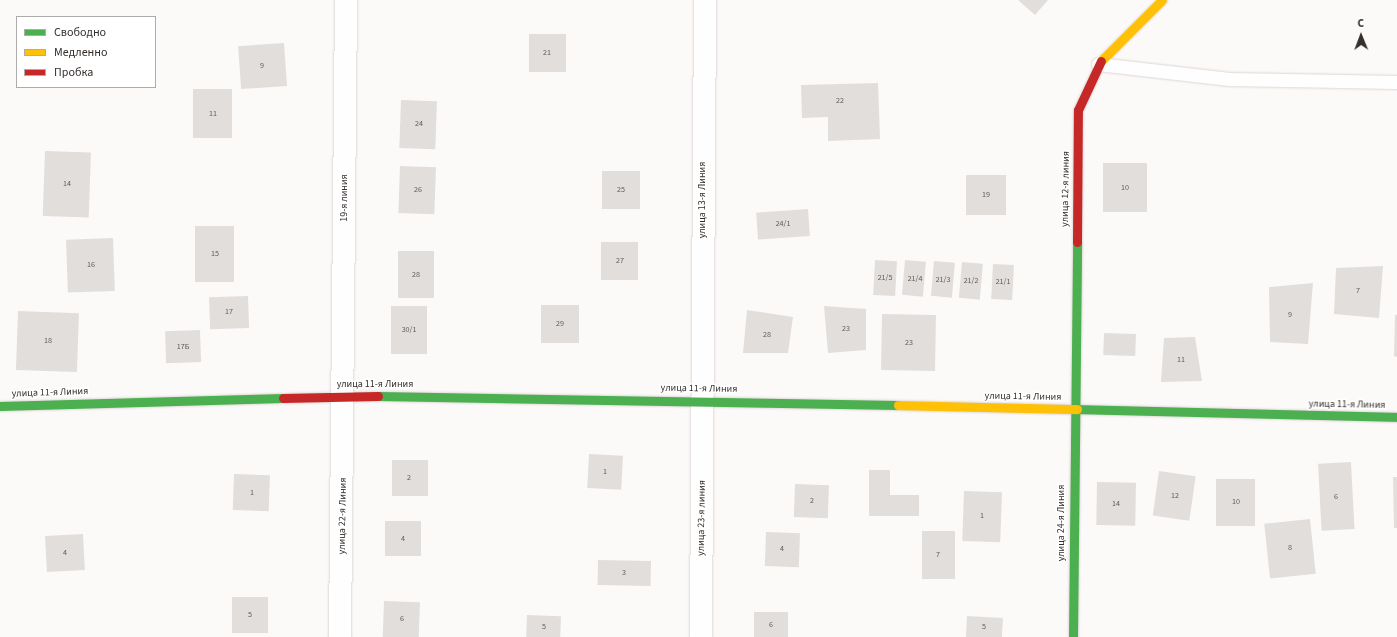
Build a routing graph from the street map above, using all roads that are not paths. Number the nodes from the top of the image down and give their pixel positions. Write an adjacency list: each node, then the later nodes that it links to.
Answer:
1 (346, 0): 6 (street, 19-я линия)
2 (705, 0): 7 (street, улица 13-я Линия)
3 (1162, 0): 4 (street, улица 12-я линия)
4 (1098, 64): 5 (lane); 9 (street, улица 12-я линия)
5 (1397, 82)
6 (345, 396): 7 (street, улица 11-я Линия); 8 (street, улица 11-я Линия); 11 (street, улица 22-я Линия)
7 (704, 400): 9 (street, улица 11-я Линия); 12 (street, улица 23-я линия)
8 (0, 406)
9 (1074, 409): 10 (street, улица 11-я Линия); 13 (street, улица 24-я Линия)
10 (1397, 417)
11 (340, 637)
12 (701, 637)
13 (1073, 637)

